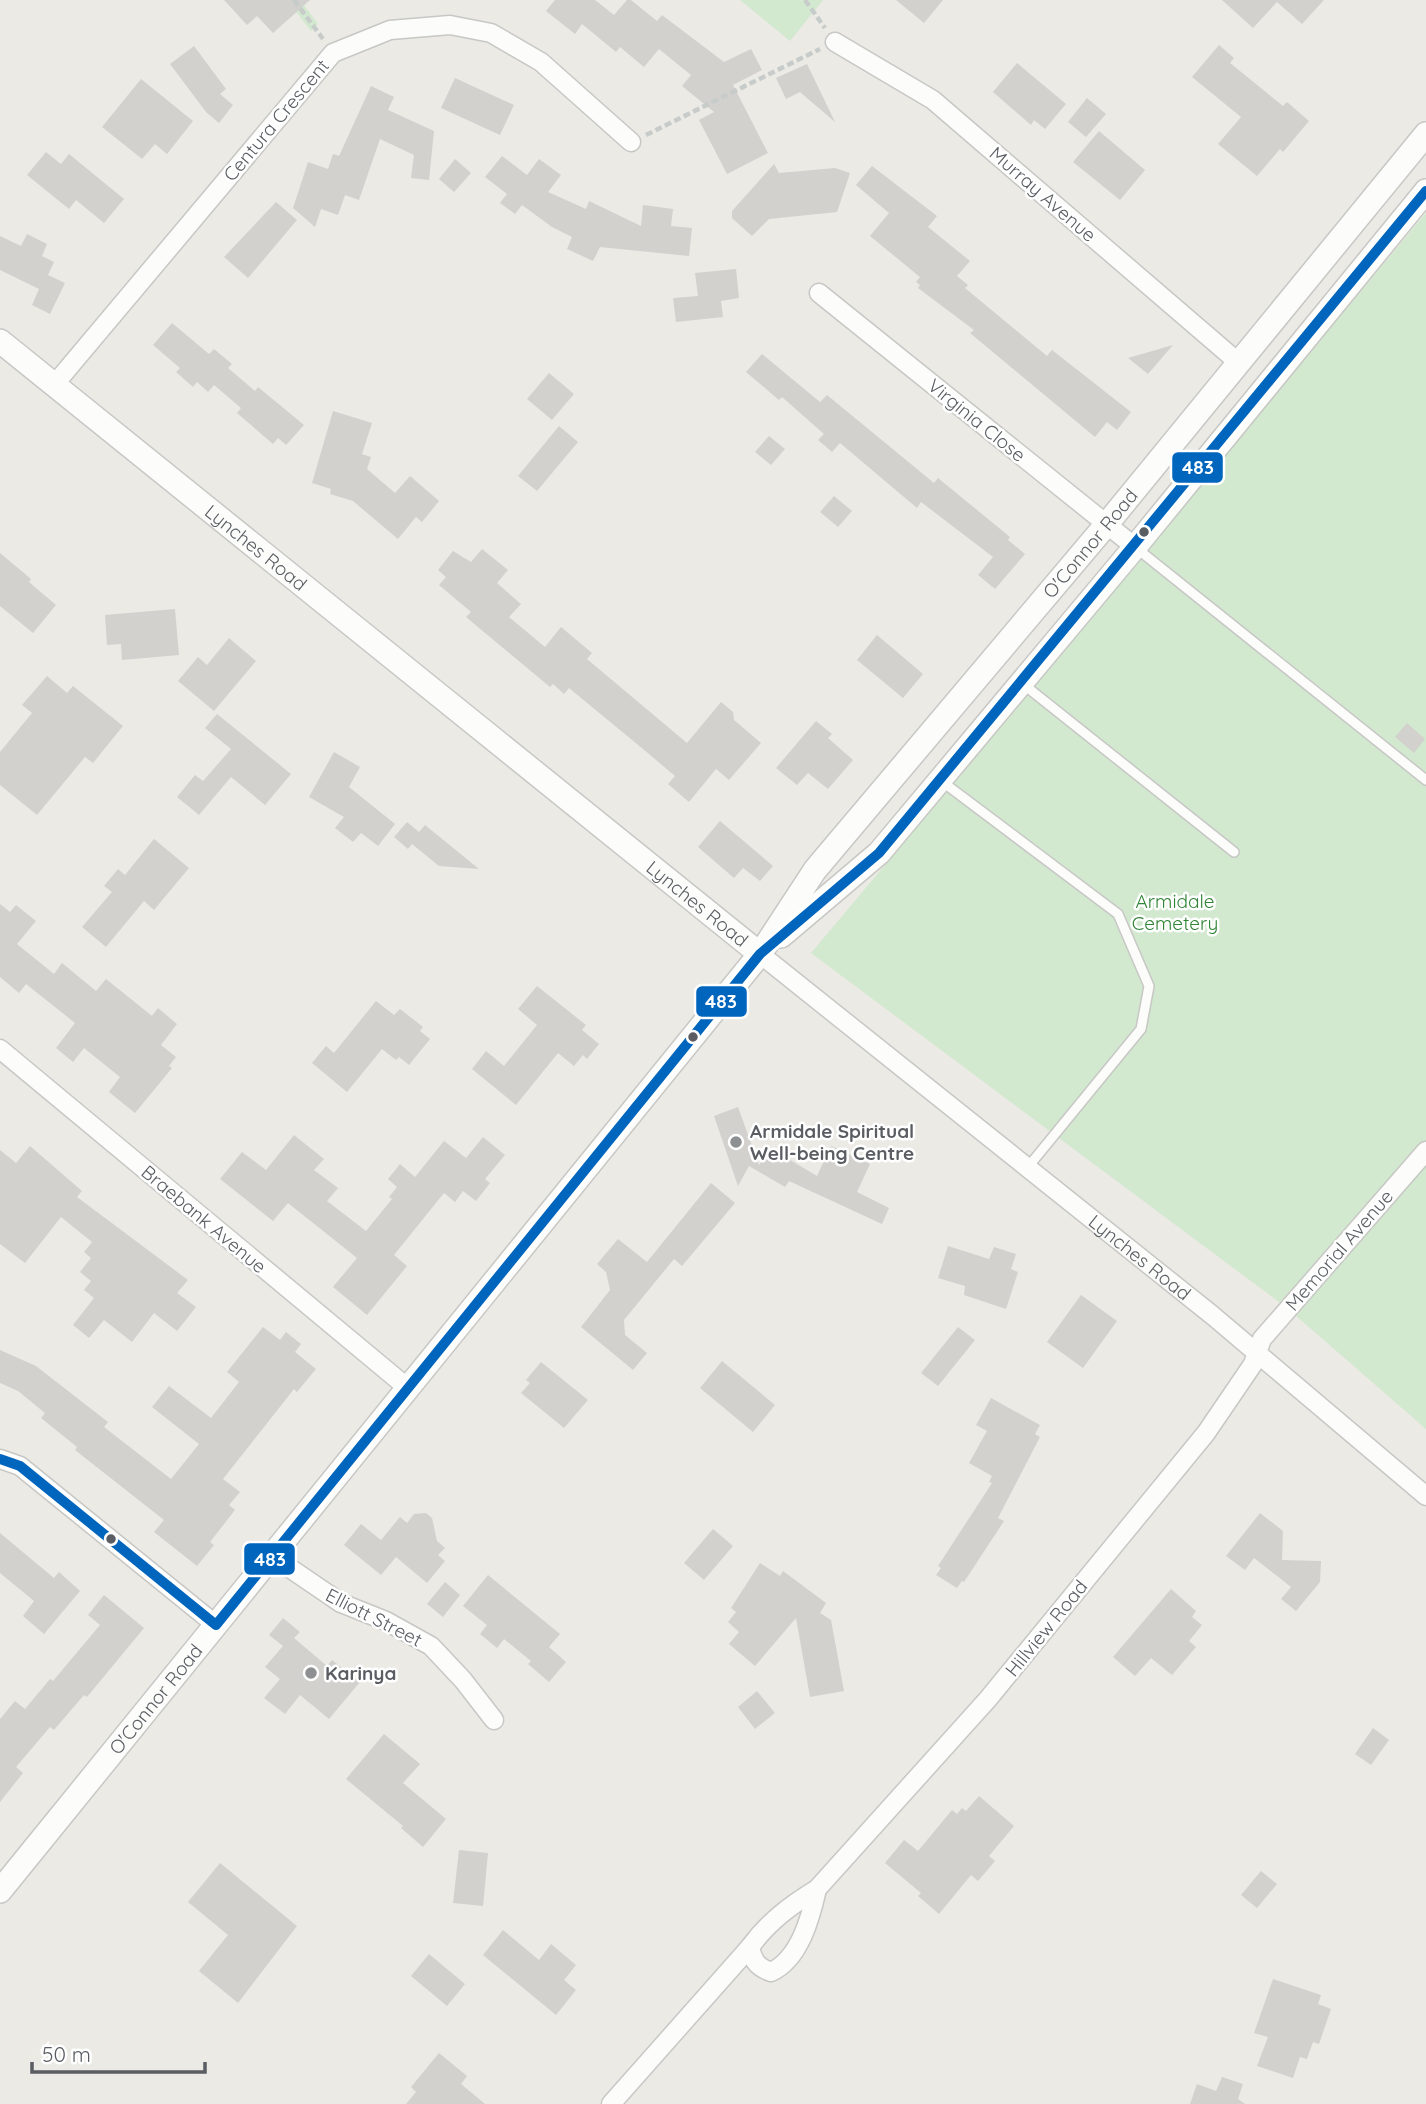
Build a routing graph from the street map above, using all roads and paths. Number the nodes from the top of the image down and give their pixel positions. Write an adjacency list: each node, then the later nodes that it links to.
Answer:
1 (294, 0): 4 (path)
2 (805, 0): 3 (path)
3 (821, 23)
4 (324, 40)
5 (826, 46): 6 (path); 12 (street, Murray Avenue)
6 (662, 127)
7 (1426, 134): 12 (street, O'Connor Road)
8 (631, 142): 13 (street, Centura Crescent)
9 (1426, 191): 15 (street, O'Connor Road)
10 (819, 293): 14 (street, Virginia Close)
11 (0, 341): 13 (street, Lynches Road)
12 (1240, 363): 14 (street, O'Connor Road)
13 (54, 385): 20 (street, Lynches Road)
14 (1106, 525): 15 (street, Virginia Close); 20 (street, O'Connor Road)
15 (1135, 548): 16 (street, O'Connor Road); 18 (lane)
16 (1022, 682): 17 (street, O'Connor Road); 19 (lane)
17 (940, 780): 20 (street, O'Connor Road); 23 (lane)
18 (1426, 780)
19 (1234, 852)
20 (760, 954): 23 (street, Lynches Road); 25 (street, O'Connor Road)
21 (0, 1049): 25 (street, Braebank Avenue)
22 (1426, 1151): 24 (street, Memorial Avenue)
23 (1028, 1167): 24 (street, Lynches Road)
24 (1257, 1352): 27 (street, Lynches Road); 31 (street, Hillview Road)
25 (409, 1389): 28 (street, O'Connor Road)
26 (0, 1459): 29 (street)
27 (1426, 1496)
28 (272, 1556): 29 (street, O'Connor Road); 30 (street, Elliott Street)
29 (216, 1625): 32 (street, O'Connor Road)
30 (494, 1720)
31 (817, 1889): 33 (street, Hillview Road); 33 (street, Hillview Road)
32 (0, 1891)
33 (750, 1947): 34 (street, Hillview Road)
34 (611, 2104)

